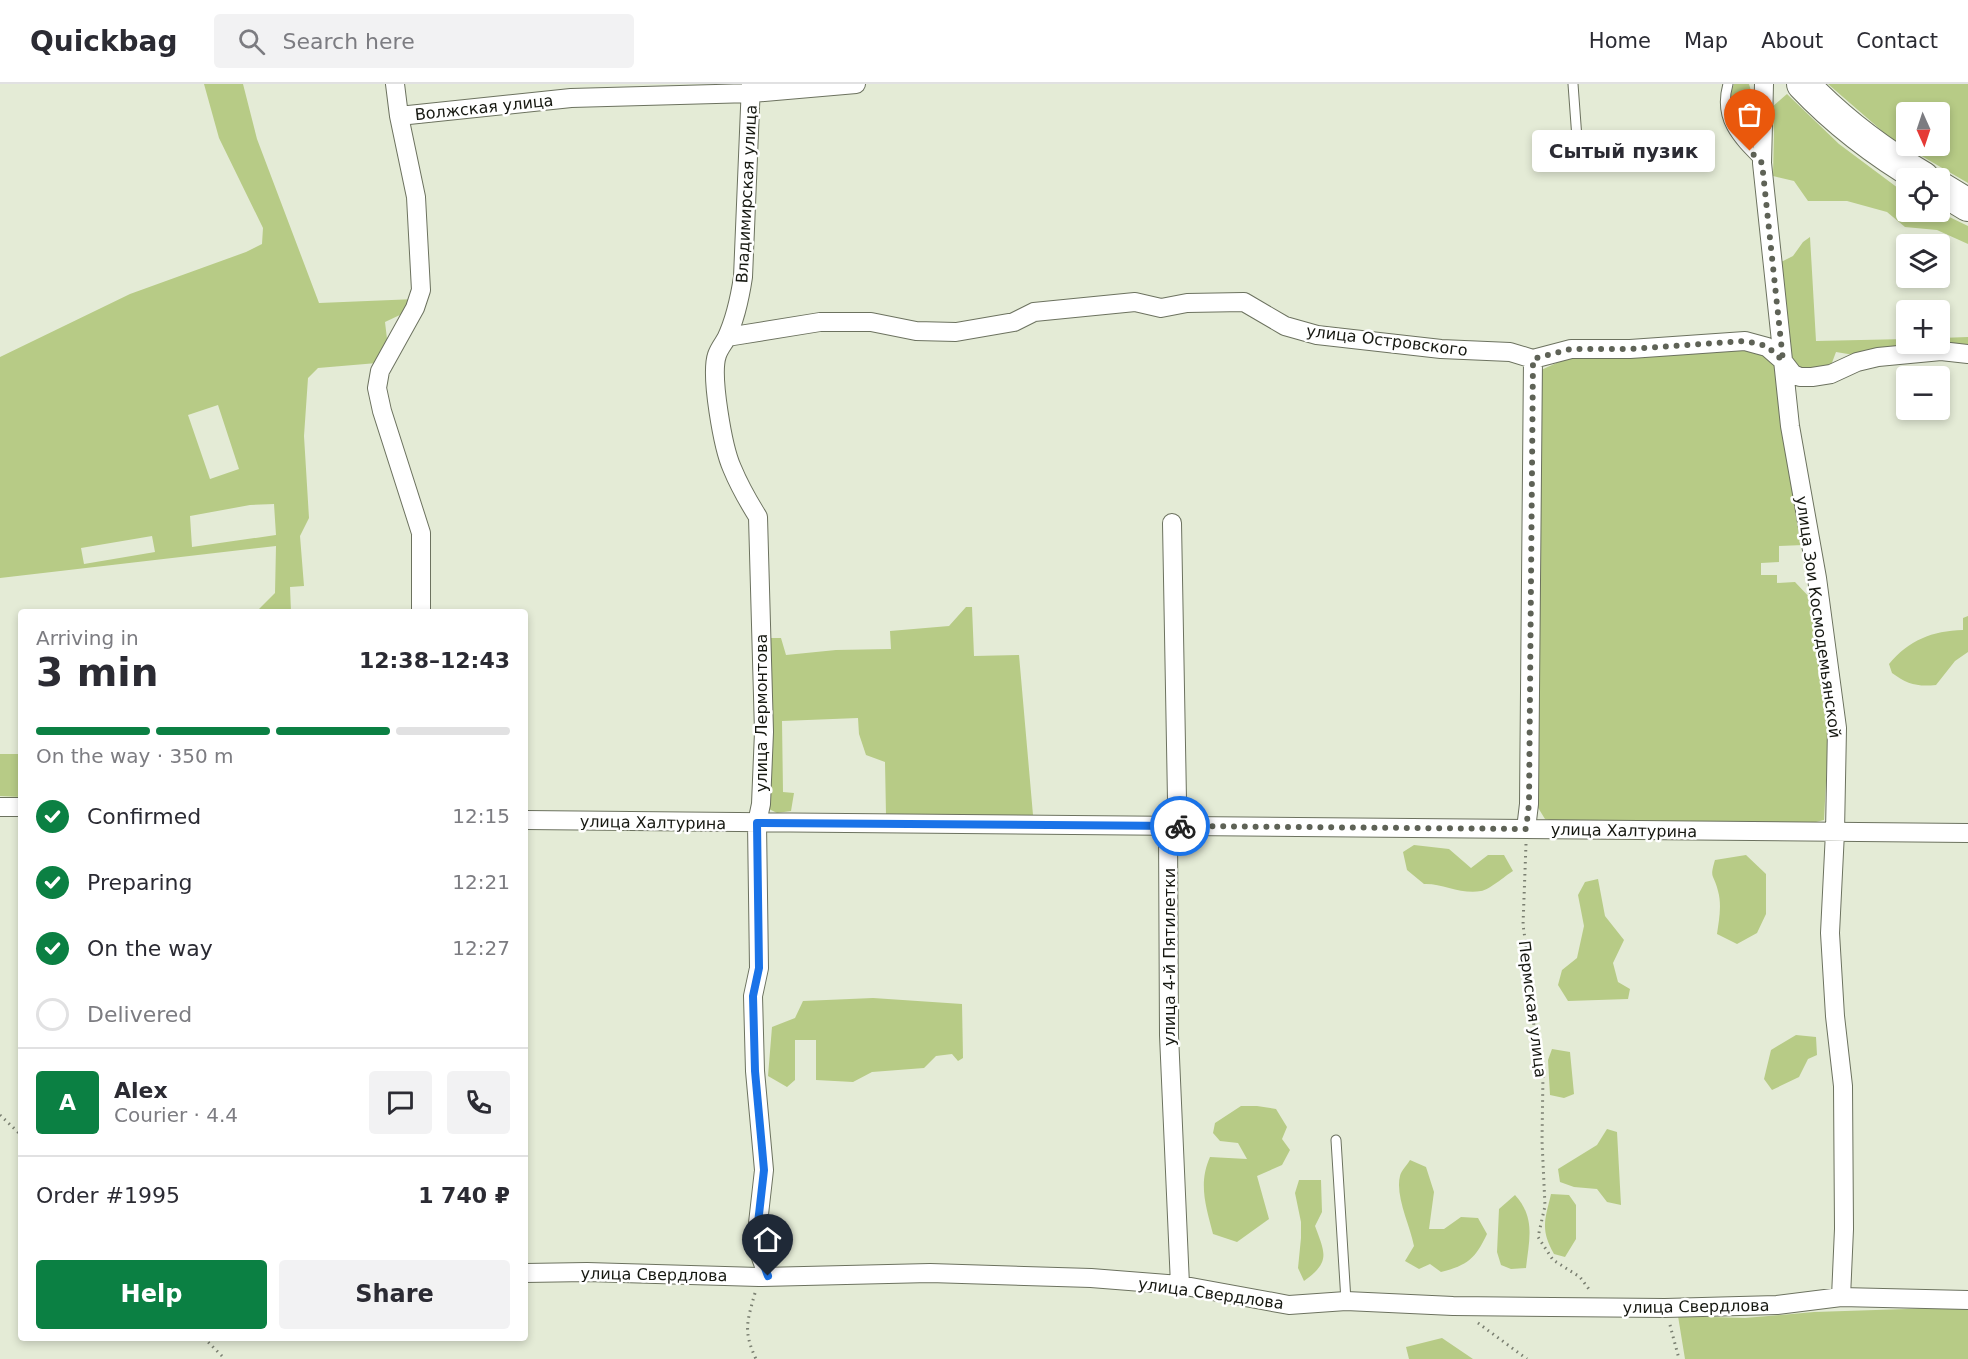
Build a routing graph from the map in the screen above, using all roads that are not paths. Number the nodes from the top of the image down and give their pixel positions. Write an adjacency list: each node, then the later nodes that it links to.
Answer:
1 (395, 84): 9 (street)
2 (856, 84): 7 (street, Волжская улица)
3 (1573, 84): 10 (lane)
4 (1728, 84): 11 (lane)
5 (1764, 84): 11 (street, улица Зои Космодемьянской)
6 (1803, 84): 12 (highway)
7 (751, 88): 8 (street, Волжская улица); 15 (street, Владимирская улица)
8 (571, 91): 9 (street, Волжская улица)
9 (399, 116): 20 (street)
10 (1670, 150)
11 (1762, 163): 18 (street, улица Зои Космодемьянской)
12 (1906, 168)
13 (1950, 194): 14 (highway)
14 (1968, 205)
15 (727, 337): 17 (street, улица Островского); 24 (street, улица Лермонтова)
16 (1968, 354): 18 (street, улица Островского)
17 (1533, 359): 18 (street, улица Островского); 26 (street)
18 (1783, 361): 27 (street, улица Зои Космодемьянской)
19 (1172, 523): 25 (street, улица 4-й Пятилетки)
20 (421, 609)
21 (0, 807): 22 (street)
22 (18, 807)
23 (528, 820): 24 (street, улица Халтурина)
24 (757, 823): 25 (street, улица Халтурина); 31 (street, улица Лермонтова)
25 (1168, 826): 26 (street, улица Халтурина); 32 (street, улица 4-й Пятилетки)
26 (1526, 829): 27 (street, улица Халтурина)
27 (1835, 832): 28 (street, улица Халтурина); 33 (street, улица Зои Космодемьянской)
28 (1968, 833)
29 (1336, 1140): 35 (lane)
30 (528, 1273): 31 (street, улица Свердлова)
31 (763, 1277): 32 (street, улица Свердлова)
32 (1180, 1285): 35 (street, улица Свердлова)
33 (1841, 1297): 34 (street, улица Свердлова); 35 (street, улица Свердлова)
34 (1968, 1300)
35 (1346, 1302)

